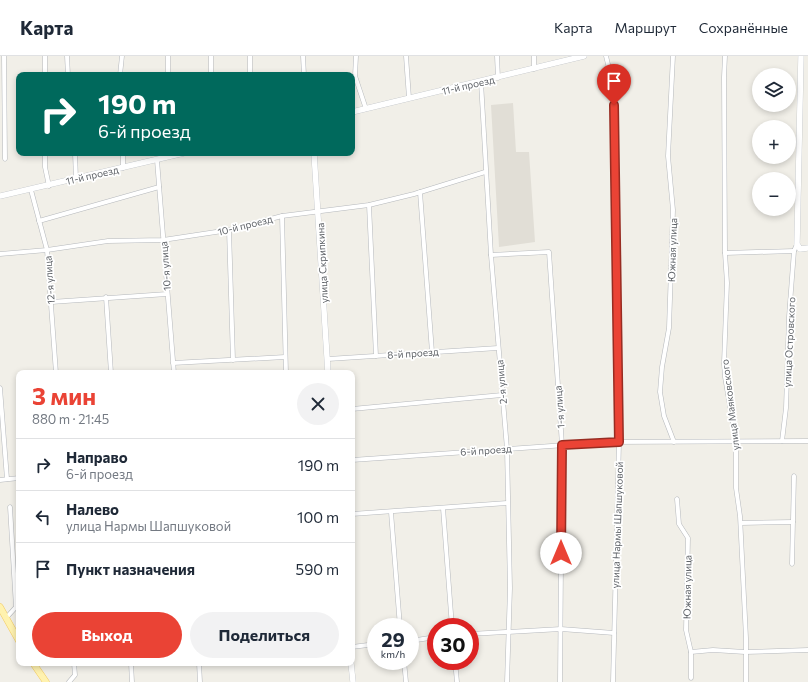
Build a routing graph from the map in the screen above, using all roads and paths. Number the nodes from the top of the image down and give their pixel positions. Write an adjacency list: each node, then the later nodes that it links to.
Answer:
1 (4, 56): 36 (street)
2 (45, 56): 19 (street)
3 (67, 56): 20 (street)
4 (122, 56): 21 (street)
5 (168, 56): 22 (street)
6 (211, 56): 23 (street)
7 (250, 56): 24 (street)
8 (303, 56): 25 (street)
9 (356, 56): 29 (street)
10 (406, 56): 28 (street)
11 (497, 56): 26 (street)
12 (534, 56): 18 (street)
13 (584, 56): 18 (street, 11-й проезд)
14 (606, 56): 80 (street, улица Нармы Шапшуковой)
15 (673, 56): 81 (street, Южная улица)
16 (725, 56): 57 (street, улица Маяковского)
17 (801, 56): 52 (street, улица Островского)
18 (534, 69): 26 (street, 11-й проезд)
19 (45, 72)
20 (68, 72)
21 (120, 72)
22 (168, 72)
23 (211, 72)
24 (250, 72)
25 (304, 72)
26 (498, 78): 27 (street, 11-й проезд)
27 (481, 82): 28 (street, 11-й проезд); 39 (street, 2-я улица)
28 (409, 98): 29 (street, 11-й проезд)
29 (366, 109): 30 (street, 11-й проезд)
30 (355, 111)
31 (45, 156): 41 (street)
32 (75, 156): 40 (street)
33 (123, 156): 38 (street)
34 (165, 156): 37 (street, 11-й проезд)
35 (314, 156): 47 (street, улица Скрипкина)
36 (5, 159)
37 (157, 160): 38 (street, 11-й проезд); 42 (street, 10-я улица)
38 (123, 168): 40 (street, 11-й проезд)
39 (485, 172): 44 (street, 10-й проезд); 58 (street, 2-я улица)
40 (76, 179): 41 (street, 11-й проезд)
41 (49, 186): 43 (street, 11-й проезд)
42 (159, 187): 49 (street); 51 (street, 10-я улица)
43 (31, 190): 45 (street, 11-й проезд); 49 (street, 12-я улица)
44 (420, 192): 46 (street, 10-й проезд); 63 (street)
45 (0, 196)
46 (368, 204): 47 (street, 10-й проезд); 64 (street)
47 (319, 211): 48 (street, 10-й проезд); 66 (street, улица Скрипкина)
48 (282, 216): 50 (street, 10-й проезд); 65 (street)
49 (39, 221): 54 (street, 12-я улица)
50 (230, 230): 51 (street, 10-й проезд); 67 (street)
51 (163, 240): 54 (street, 10-й проезд); 59 (street, 10-я улица)
52 (797, 244): 53 (street); 55 (street, улица Островского)
53 (808, 248)
54 (47, 250): 56 (street, 10-й проезд); 61 (street, 12-я улица)
55 (794, 250): 57 (street); 78 (street, улица Островского)
56 (0, 254)
57 (725, 254): 77 (street, улица Маяковского)
58 (491, 255): 62 (street, 2-я улица); 82 (street, 1-я улица)
59 (168, 294): 60 (street); 68 (street, 10-я улица)
60 (106, 297): 61 (street); 70 (street)
61 (51, 302): 69 (street, 12-я улица)
62 (498, 348): 63 (street, 8-й проезд); 75 (street, 2-я улица)
63 (432, 352): 64 (street, 8-й проезд)
64 (376, 356): 66 (street, 8-й проезд)
65 (285, 357): 67 (street); 72 (street)
66 (328, 359): 73 (street, улица Скрипкина)
67 (233, 360): 68 (street)
68 (173, 363): 71 (street, 10-я улица)
69 (56, 370)
70 (111, 370)
71 (174, 370)
72 (286, 370)
73 (328, 370)
74 (0, 388): 87 (street)
75 (502, 395): 76 (street); 83 (street, 2-я улица)
76 (355, 409)
77 (736, 441): 78 (street, 6-й проезд); 81 (street, 6-й проезд); 96 (street, улица Маяковского)
78 (782, 441): 79 (street, 6-й проезд)
79 (808, 441)
80 (619, 442): 81 (street, 6-й проезд); 82 (street, 6-й проезд); 104 (street, улица Нармы Шапшуковой)
81 (674, 442)
82 (562, 445): 83 (street, 6-й проезд); 102 (street, 1-я улица)
83 (507, 449): 84 (street, 6-й проезд); 90 (street, 2-я улица)
84 (355, 460)
85 (794, 476): 95 (street)
86 (16, 478): 87 (street)
87 (7, 479): 88 (street)
88 (0, 480)
89 (678, 499): 110 (street, Южная улица)
90 (507, 503): 92 (street); 103 (street, 2-я улица)
91 (10, 507): 99 (street)
92 (443, 508): 93 (street); 101 (street)
93 (391, 512): 94 (street); 100 (street)
94 (355, 514)
95 (793, 522): 96 (street); 97 (street)
96 (741, 523): 111 (street, улица Маяковского)
97 (792, 564)
98 (0, 607): 99 (main road)
99 (6, 618): 106 (main road)
100 (399, 618)
101 (451, 618)
102 (561, 629): 103 (street); 104 (street); 128 (street, 1-я улица)
103 (507, 632): 105 (street); 127 (street, 2-я улица)
104 (614, 633): 129 (street, улица Нармы Шапшуковой)
105 (479, 634)
106 (16, 635)
107 (367, 645): 108 (street)
108 (355, 647)
109 (808, 650): 111 (street)
110 (691, 652): 111 (street); 119 (street, Южная улица)
111 (746, 652): 130 (street, улица Маяковского)
112 (35, 666): 120 (main road)
113 (74, 666): 121 (street)
114 (131, 666): 122 (street)
115 (199, 666): 123 (street)
116 (351, 666): 124 (street)
117 (405, 670): 125 (street)
118 (456, 670): 126 (street)
119 (691, 678)
120 (46, 682)
121 (69, 682)
122 (132, 682)
123 (200, 682)
124 (353, 682)
125 (406, 682)
126 (457, 682)
127 (507, 682)
128 (560, 682)
129 (613, 682)
130 (746, 682)

